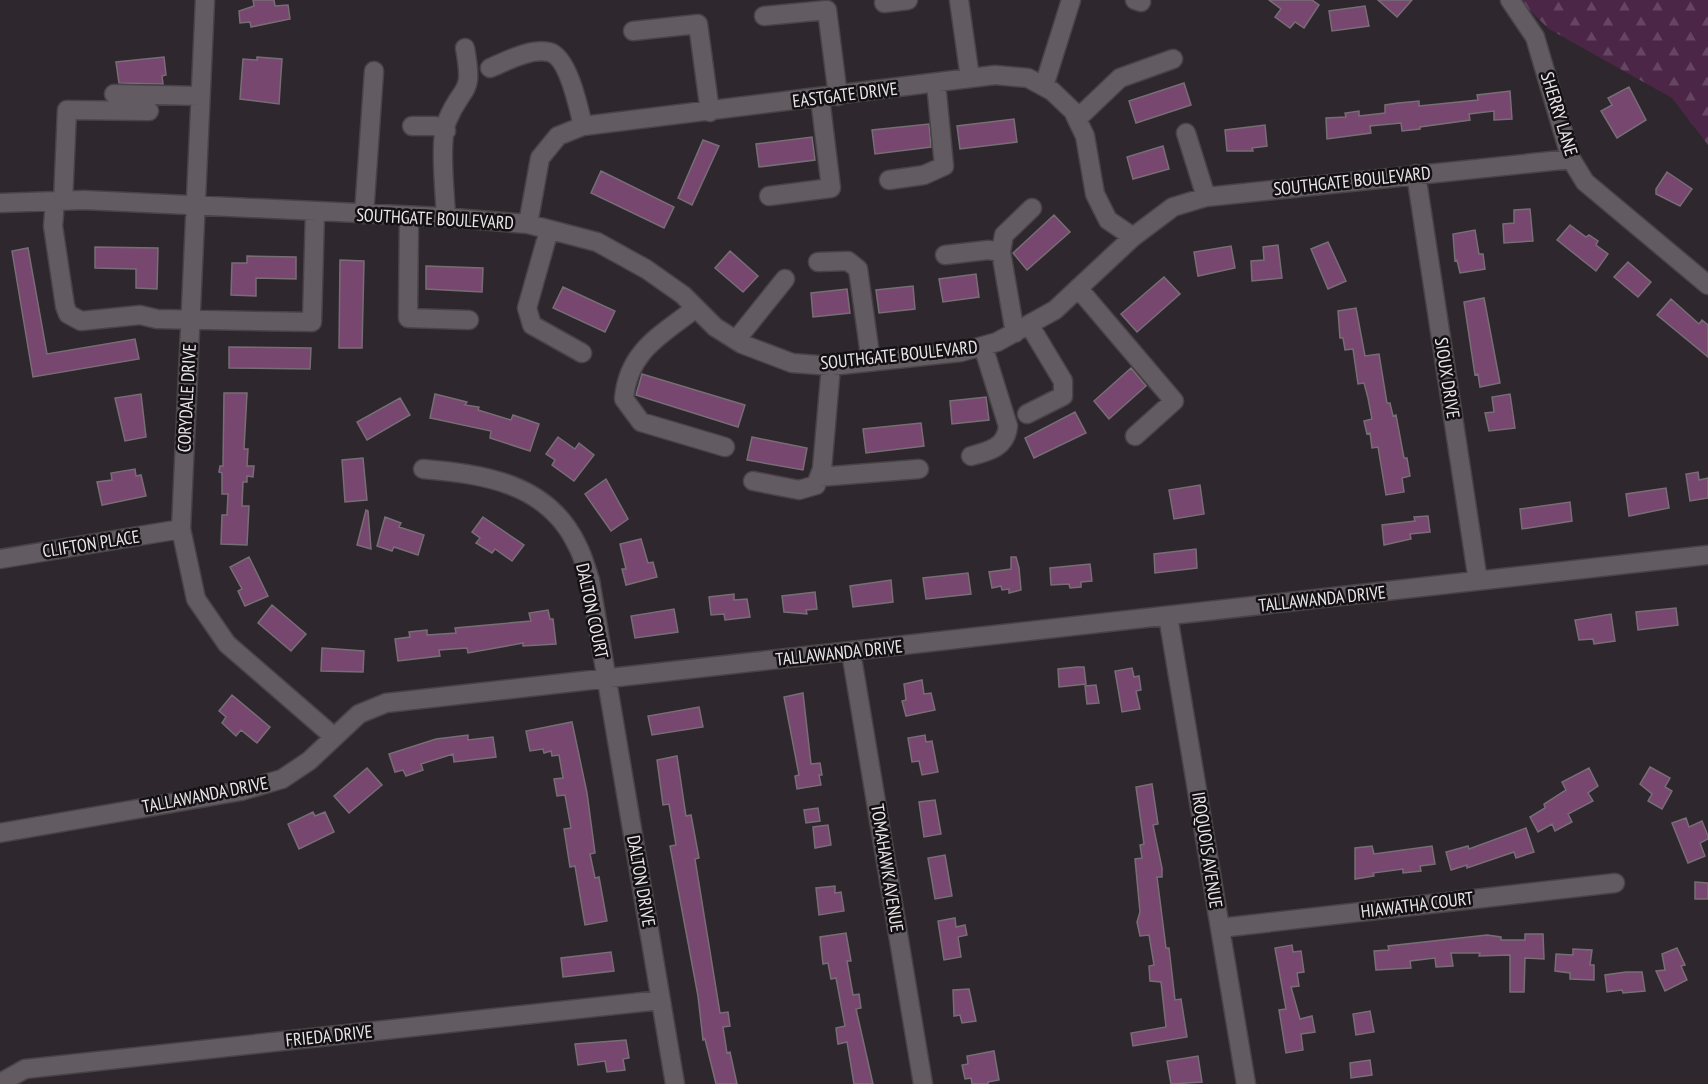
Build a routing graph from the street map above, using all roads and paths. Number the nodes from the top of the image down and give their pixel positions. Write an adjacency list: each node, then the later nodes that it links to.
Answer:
1 (205, 0): 17 (street, CORYDALE DRIVE)
2 (908, 0): 6 (street)
3 (959, 0): 13 (street)
4 (1071, 0): 15 (street)
5 (1510, 0): 27 (street, SHERRY LANE)
6 (884, 3)
7 (764, 16): 18 (street)
8 (633, 31): 21 (street)
9 (465, 48): 25 (street)
10 (1173, 59): 22 (street)
11 (490, 68): 24 (street)
12 (374, 71): 37 (street)
13 (970, 78): 14 (street, EASTGATE DRIVE); 15 (street, EASTGATE DRIVE)
14 (936, 83): 18 (street, EASTGATE DRIVE); 29 (street)
15 (1044, 86): 22 (street, EASTGATE DRIVE)
16 (114, 94): 17 (street)
17 (200, 96): 34 (street, CORYDALE DRIVE)
18 (838, 96): 19 (street, EASTGATE DRIVE)
19 (820, 98): 21 (street, EASTGATE DRIVE); 30 (street)
20 (149, 111): 32 (street)
21 (710, 112): 24 (street, EASTGATE DRIVE)
22 (1077, 119): 42 (street, EASTGATE DRIVE)
23 (412, 126): 25 (street)
24 (582, 126): 40 (street, EASTGATE DRIVE)
25 (446, 131): 39 (street)
26 (1186, 134): 31 (street)
27 (1571, 159): 28 (street, SOUTHGATE BOULEVARD); 47 (street, SHERRY LANE)
28 (1416, 174): 31 (street, SOUTHGATE BOULEVARD); 69 (street, SIOUX DRIVE)
29 (888, 180)
30 (769, 196)
31 (1206, 197): 42 (street, SOUTHGATE BOULEVARD)
32 (59, 201): 33 (street, SOUTHGATE BOULEVARD); 34 (street, SOUTHGATE BOULEVARD); 50 (street)
33 (0, 203)
34 (197, 207): 36 (street, SOUTHGATE BOULEVARD); 50 (street, CORYDALE DRIVE)
35 (1032, 208): 43 (street)
36 (315, 212): 37 (street, SOUTHGATE BOULEVARD); 50 (street)
37 (364, 214): 38 (street, SOUTHGATE BOULEVARD)
38 (409, 216): 39 (street, SOUTHGATE BOULEVARD); 51 (street)
39 (446, 217): 40 (street, SOUTHGATE BOULEVARD)
40 (528, 224): 41 (street, SOUTHGATE BOULEVARD)
41 (549, 230): 49 (street, SOUTHGATE BOULEVARD); 55 (street)
42 (1133, 237): 48 (street, SOUTHGATE BOULEVARD)
43 (1001, 252): 44 (street); 52 (street)
44 (945, 255)
45 (818, 262): 56 (street)
46 (785, 279): 53 (street)
47 (1708, 285)
48 (1078, 288): 52 (street, SOUTHGATE BOULEVARD); 59 (street)
49 (696, 308): 53 (street, SOUTHGATE BOULEVARD); 60 (street)
50 (191, 319): 66 (street, CORYDALE DRIVE)
51 (469, 320)
52 (1023, 329): 54 (street, SOUTHGATE BOULEVARD); 58 (street)
53 (736, 340): 57 (street, SOUTHGATE BOULEVARD)
54 (984, 346): 56 (street, SOUTHGATE BOULEVARD); 61 (street)
55 (582, 353)
56 (871, 362): 57 (street, SOUTHGATE BOULEVARD)
57 (831, 366): 64 (street)
58 (1027, 414)
59 (1135, 436)
60 (725, 447)
61 (971, 456)
62 (423, 469): 72 (street, DALTON COURT)
63 (919, 469): 64 (street)
64 (819, 477): 65 (street)
65 (753, 481)
66 (181, 529): 68 (street, CLIFTON PLACE); 73 (street, CORYDALE DRIVE)
67 (1708, 555): 69 (street, TALLAWANDA DRIVE)
68 (0, 559)
69 (1478, 581): 70 (street, TALLAWANDA DRIVE)
70 (1168, 616): 71 (street, TALLAWANDA DRIVE); 76 (street, IROQUOIS AVENUE)
71 (851, 652): 72 (street, TALLAWANDA DRIVE); 80 (street, TOMAHAWK AVENUE)
72 (606, 678): 73 (street, TALLAWANDA DRIVE); 77 (street, DALTON DRIVE)
73 (333, 736): 74 (street, TALLAWANDA DRIVE)
74 (0, 832)
75 (1615, 883): 76 (street, HIAWATHA COURT)
76 (1220, 928): 81 (street, IROQUOIS AVENUE)
77 (661, 1000): 78 (street, FRIEDA DRIVE); 79 (street, DALTON DRIVE)
78 (0, 1083)
79 (675, 1084)
80 (923, 1084)
81 (1246, 1084)

